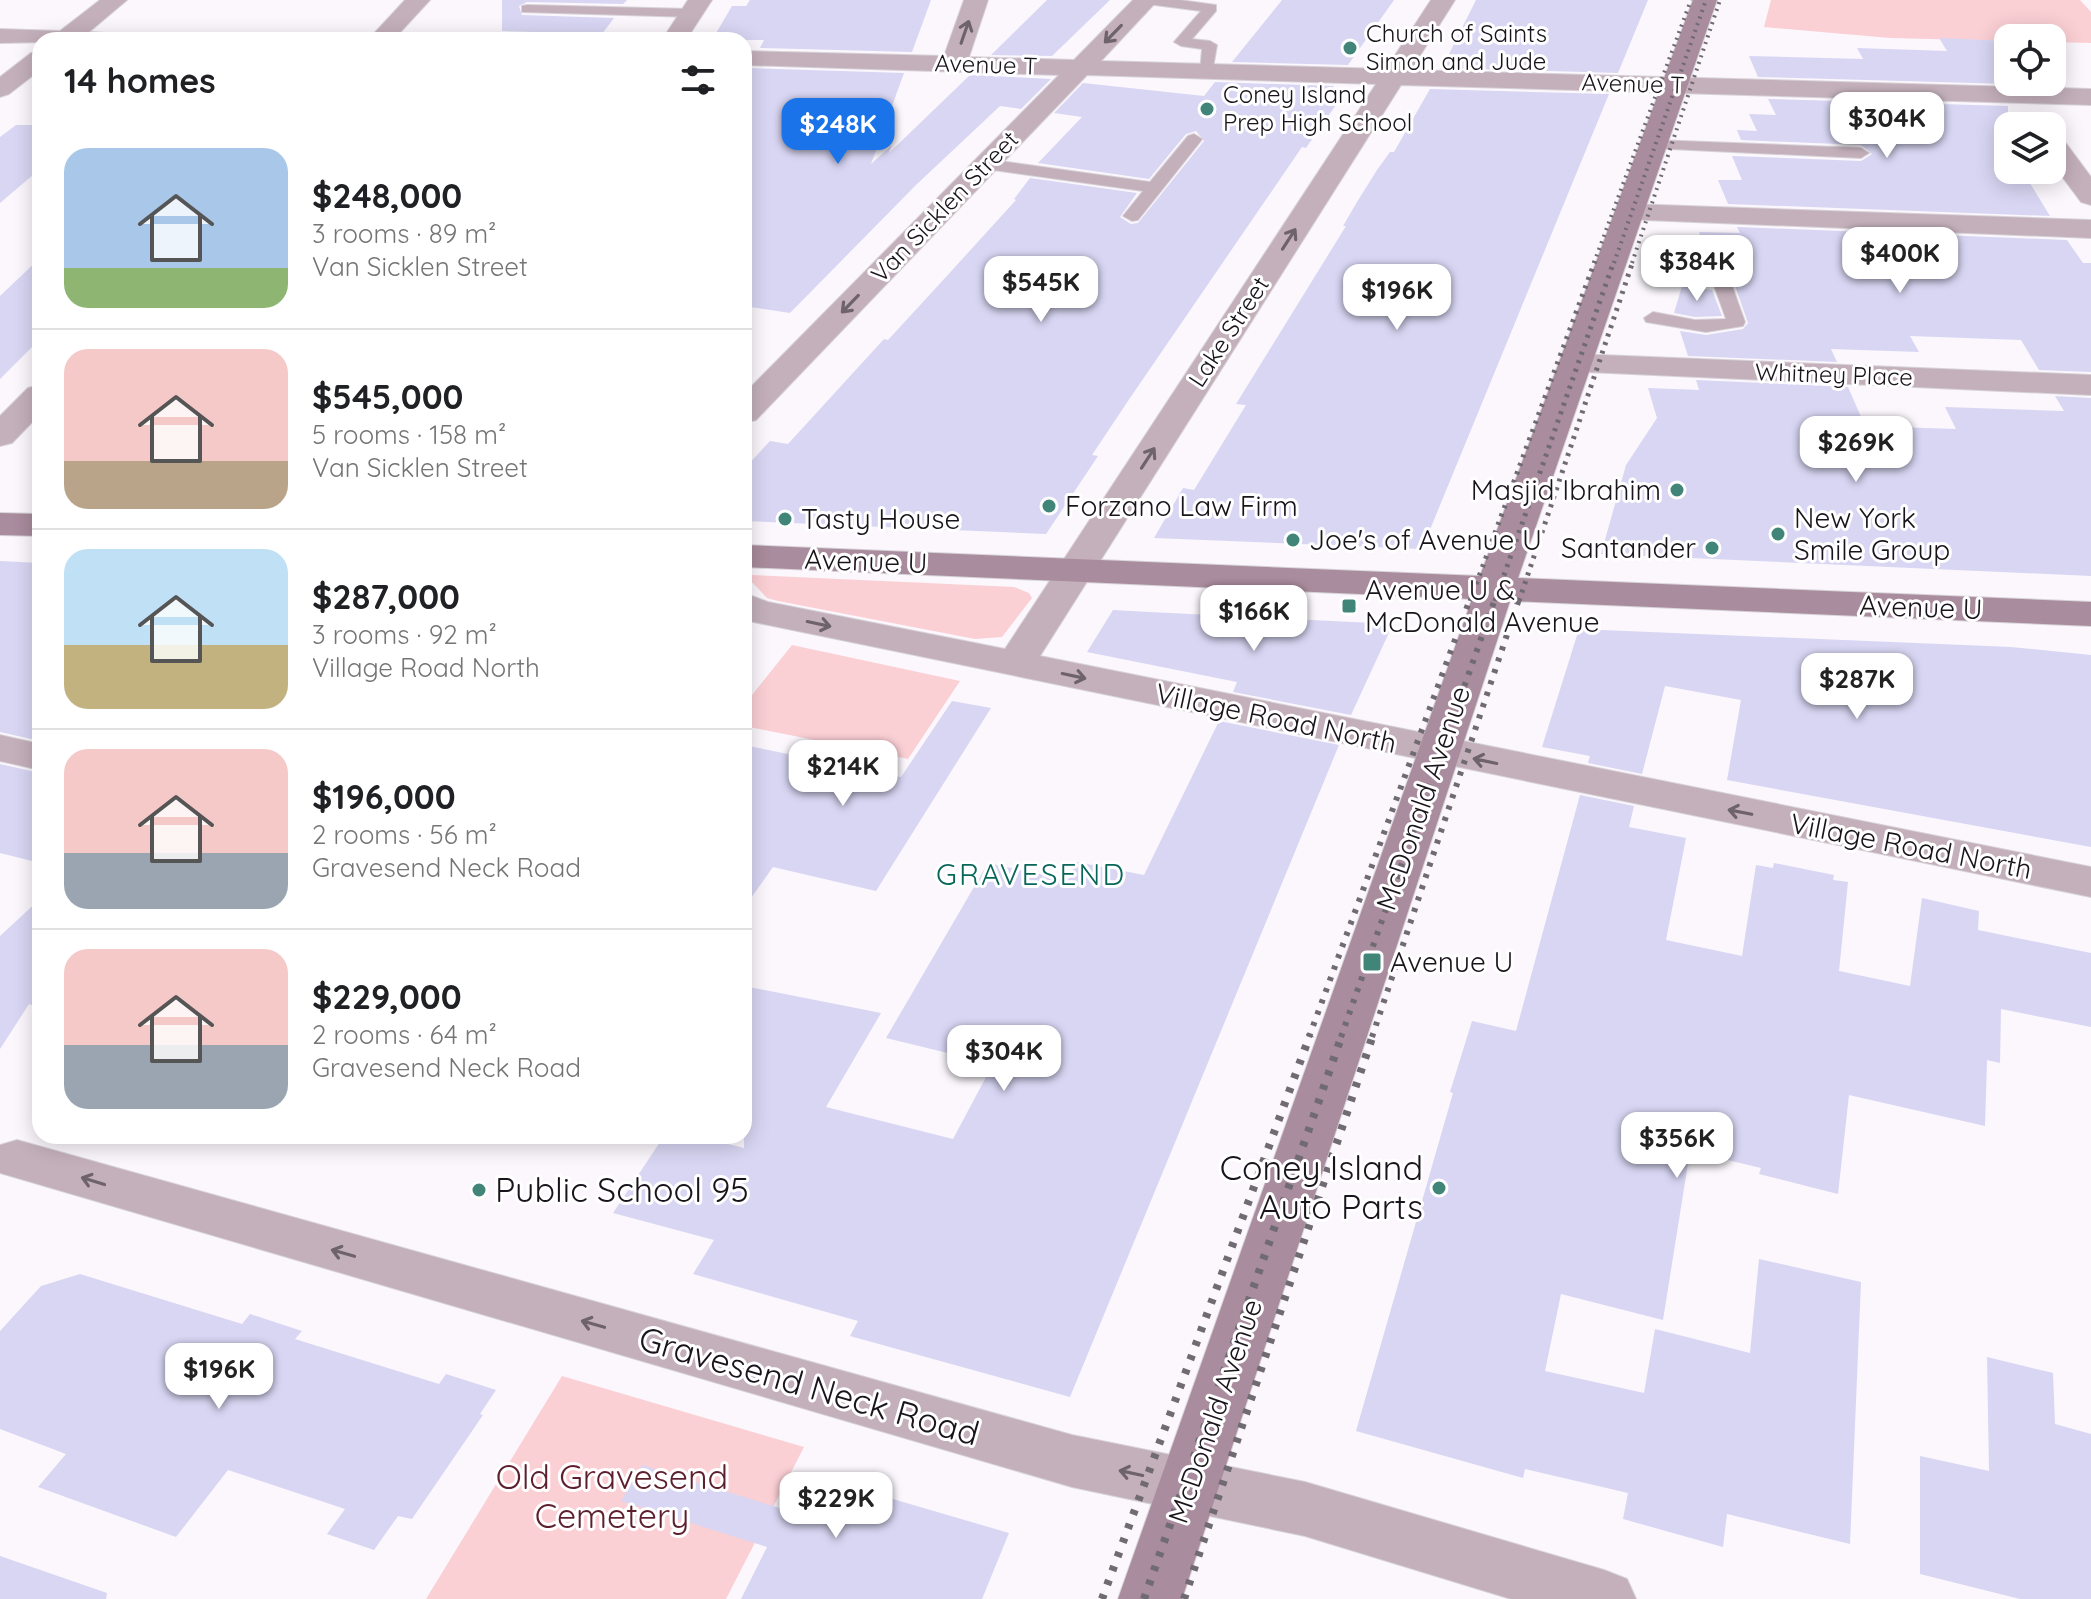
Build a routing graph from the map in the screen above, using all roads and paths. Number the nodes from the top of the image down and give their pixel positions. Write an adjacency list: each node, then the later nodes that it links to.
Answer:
1 (115, 0): 9 (street)
2 (418, 0): 10 (street)
3 (976, 0): 16 (street, one-way to 3)
4 (1146, 0): 17 (street, Van Sicklen Street, one-way to 17); 18 (lane)
5 (1443, 0): 19 (street, Lake Street)
6 (1705, 0): 20 (main road, McDonald Avenue)
7 (696, 6): 8 (lane); 11 (street)
8 (527, 9)
9 (73, 32)
10 (388, 32)
11 (679, 32)
12 (0, 36): 13 (street)
13 (32, 38)
14 (752, 58): 16 (street, Avenue T)
15 (32, 64): 21 (street)
16 (954, 64): 17 (street, Avenue T)
17 (1080, 67): 18 (street, Avenue T); 31 (street, Van Sicklen Street)
18 (1207, 71): 19 (street, Avenue T)
19 (1394, 77): 20 (street, Avenue T); 47 (street, Lake Street, one-way to 19)
20 (1675, 85): 22 (street, Avenue T); 28 (main road, McDonald Avenue)
21 (0, 89)
22 (1994, 94)
23 (2016, 96): 26 (street)
24 (2053, 96): 25 (street, Avenue T)
25 (2091, 97)
26 (2028, 112)
27 (1194, 139): 32 (lane)
28 (1655, 145): 29 (lane); 34 (main road, McDonald Avenue)
29 (1861, 153)
30 (2066, 163): 33 (street)
31 (986, 164): 32 (lane); 42 (street, Van Sicklen Street, one-way to 42)
32 (1155, 188): 35 (lane)
33 (2091, 196)
34 (1630, 213): 36 (street); 39 (main road, McDonald Avenue)
35 (1132, 216)
36 (2091, 229)
37 (1711, 252): 38 (lane)
38 (1653, 318)
39 (1577, 364): 40 (street, Whitney Place); 48 (main road, McDonald Avenue)
40 (2091, 385)
41 (32, 403): 43 (street)
42 (752, 405)
43 (0, 436)
44 (0, 524): 45 (main road)
45 (32, 525)
46 (752, 556): 47 (main road, Avenue U)
47 (1076, 570): 48 (main road, Avenue U); 51 (street, Lake Street)
48 (1497, 588): 50 (main road, Avenue U); 53 (main road, McDonald Avenue)
49 (752, 609): 51 (street, Village Road North, one-way to 51)
50 (2091, 614)
51 (1015, 664): 53 (street, Village Road North, one-way to 53)
52 (0, 748): 54 (street)
53 (1437, 751): 55 (street, Village Road North, one-way to 53); 57 (main road, McDonald Avenue)
54 (32, 755)
55 (2091, 882)
56 (19, 1157): 57 (street, Gravesend Neck Road, one-way to 56)
57 (1189, 1486): 58 (main road, McDonald Avenue); 59 (street, Gravesend Neck Road)
58 (1150, 1599)
59 (1604, 1599)

